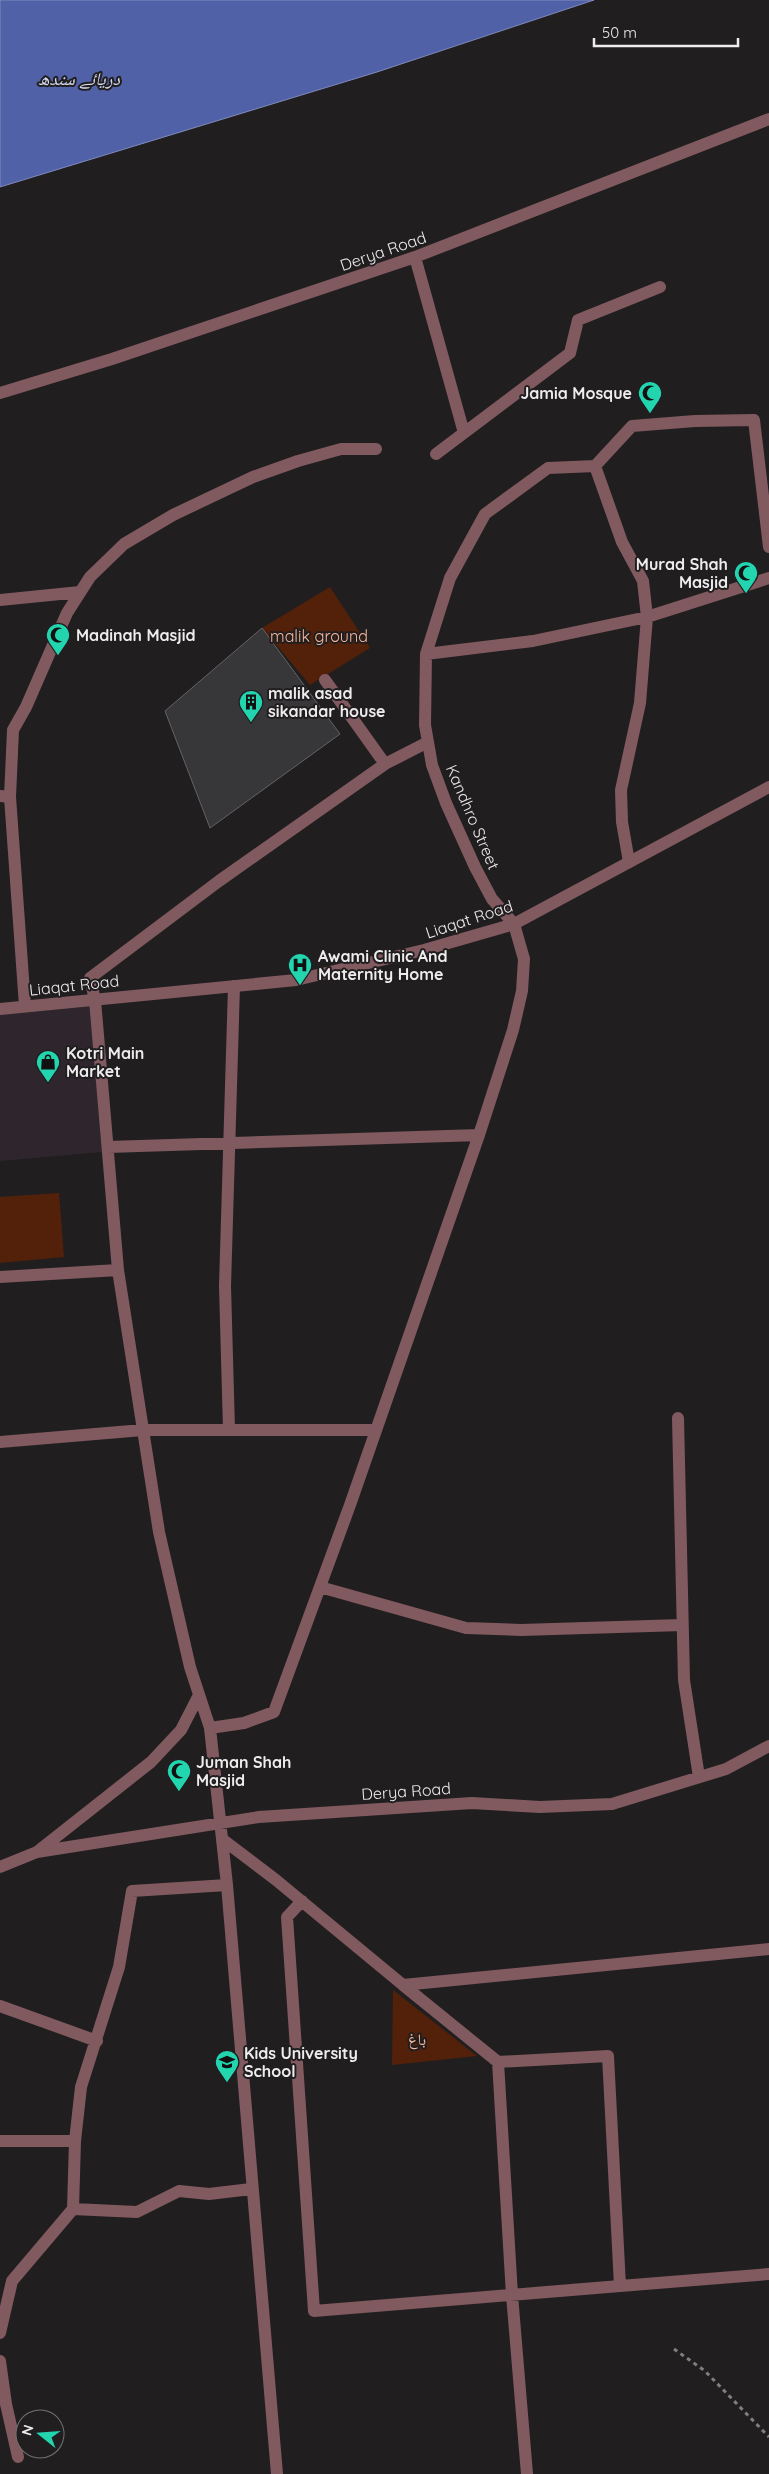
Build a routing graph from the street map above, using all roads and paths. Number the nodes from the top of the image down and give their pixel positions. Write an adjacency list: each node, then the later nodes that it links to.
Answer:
1 (769, 119): 2 (street, Derya Road)
2 (416, 257): 4 (street, Derya Road); 5 (street)
3 (660, 287): 5 (street)
4 (0, 392)
5 (464, 433): 7 (street)
6 (376, 450): 11 (street)
7 (436, 454)
8 (595, 466): 9 (street); 13 (street); 14 (street, Kandhro Street)
9 (769, 547)
10 (769, 578): 13 (street)
11 (80, 592): 12 (street); 19 (street)
12 (0, 600)
13 (647, 617): 14 (street); 20 (street)
14 (426, 654): 16 (street, Kandhro Street)
15 (325, 680): 17 (street)
16 (428, 742): 17 (street); 21 (street, Kandhro Street)
17 (385, 764): 23 (street)
18 (769, 787): 20 (street, Liaqat Road)
19 (5, 797): 24 (street)
20 (629, 862): 21 (street, Liaqat Road)
21 (514, 924): 22 (street, Liaqat Road); 26 (street)
22 (234, 986): 23 (street, Liaqat Road); 27 (street)
23 (95, 1000): 24 (street, Liaqat Road); 28 (street)
24 (25, 1006): 25 (street, Liaqat Road)
25 (0, 1009)
26 (479, 1135): 27 (street); 34 (street)
27 (229, 1144): 28 (street); 33 (street)
28 (108, 1147): 29 (street)
29 (118, 1270): 30 (street); 32 (street)
30 (0, 1277)
31 (678, 1418): 37 (street)
32 (143, 1430): 33 (street); 35 (street); 38 (street)
33 (230, 1430): 34 (street)
34 (376, 1430): 36 (street)
35 (0, 1442)
36 (320, 1587): 37 (street); 39 (street)
37 (682, 1625): 41 (street)
38 (199, 1695): 39 (street); 44 (street)
39 (210, 1728): 42 (street)
40 (769, 1746): 41 (street, Derya Road)
41 (699, 1777): 42 (street, Derya Road)
42 (219, 1823): 43 (street); 44 (street, Derya Road)
43 (222, 1839): 46 (street); 47 (street)
44 (37, 1852): 45 (street)
45 (0, 1867)
46 (227, 1885): 51 (street); 55 (street)
47 (302, 1901): 49 (street); 59 (street)
48 (769, 1950): 49 (street)
49 (403, 1985): 52 (street)
50 (0, 2006): 51 (street)
51 (97, 2041): 54 (street)
52 (498, 2062): 58 (street); 59 (street)
53 (0, 2141): 54 (street)
54 (75, 2141): 56 (street)
55 (251, 2189): 56 (street); 65 (street)
56 (73, 2208): 60 (street)
57 (769, 2274): 58 (street)
58 (620, 2286): 59 (street)
59 (512, 2295): 66 (street)
60 (0, 2333)
61 (674, 2349): 63 (path)
62 (0, 2362): 64 (street)
63 (769, 2437)
64 (15, 2444)
65 (277, 2474)
66 (527, 2474)

